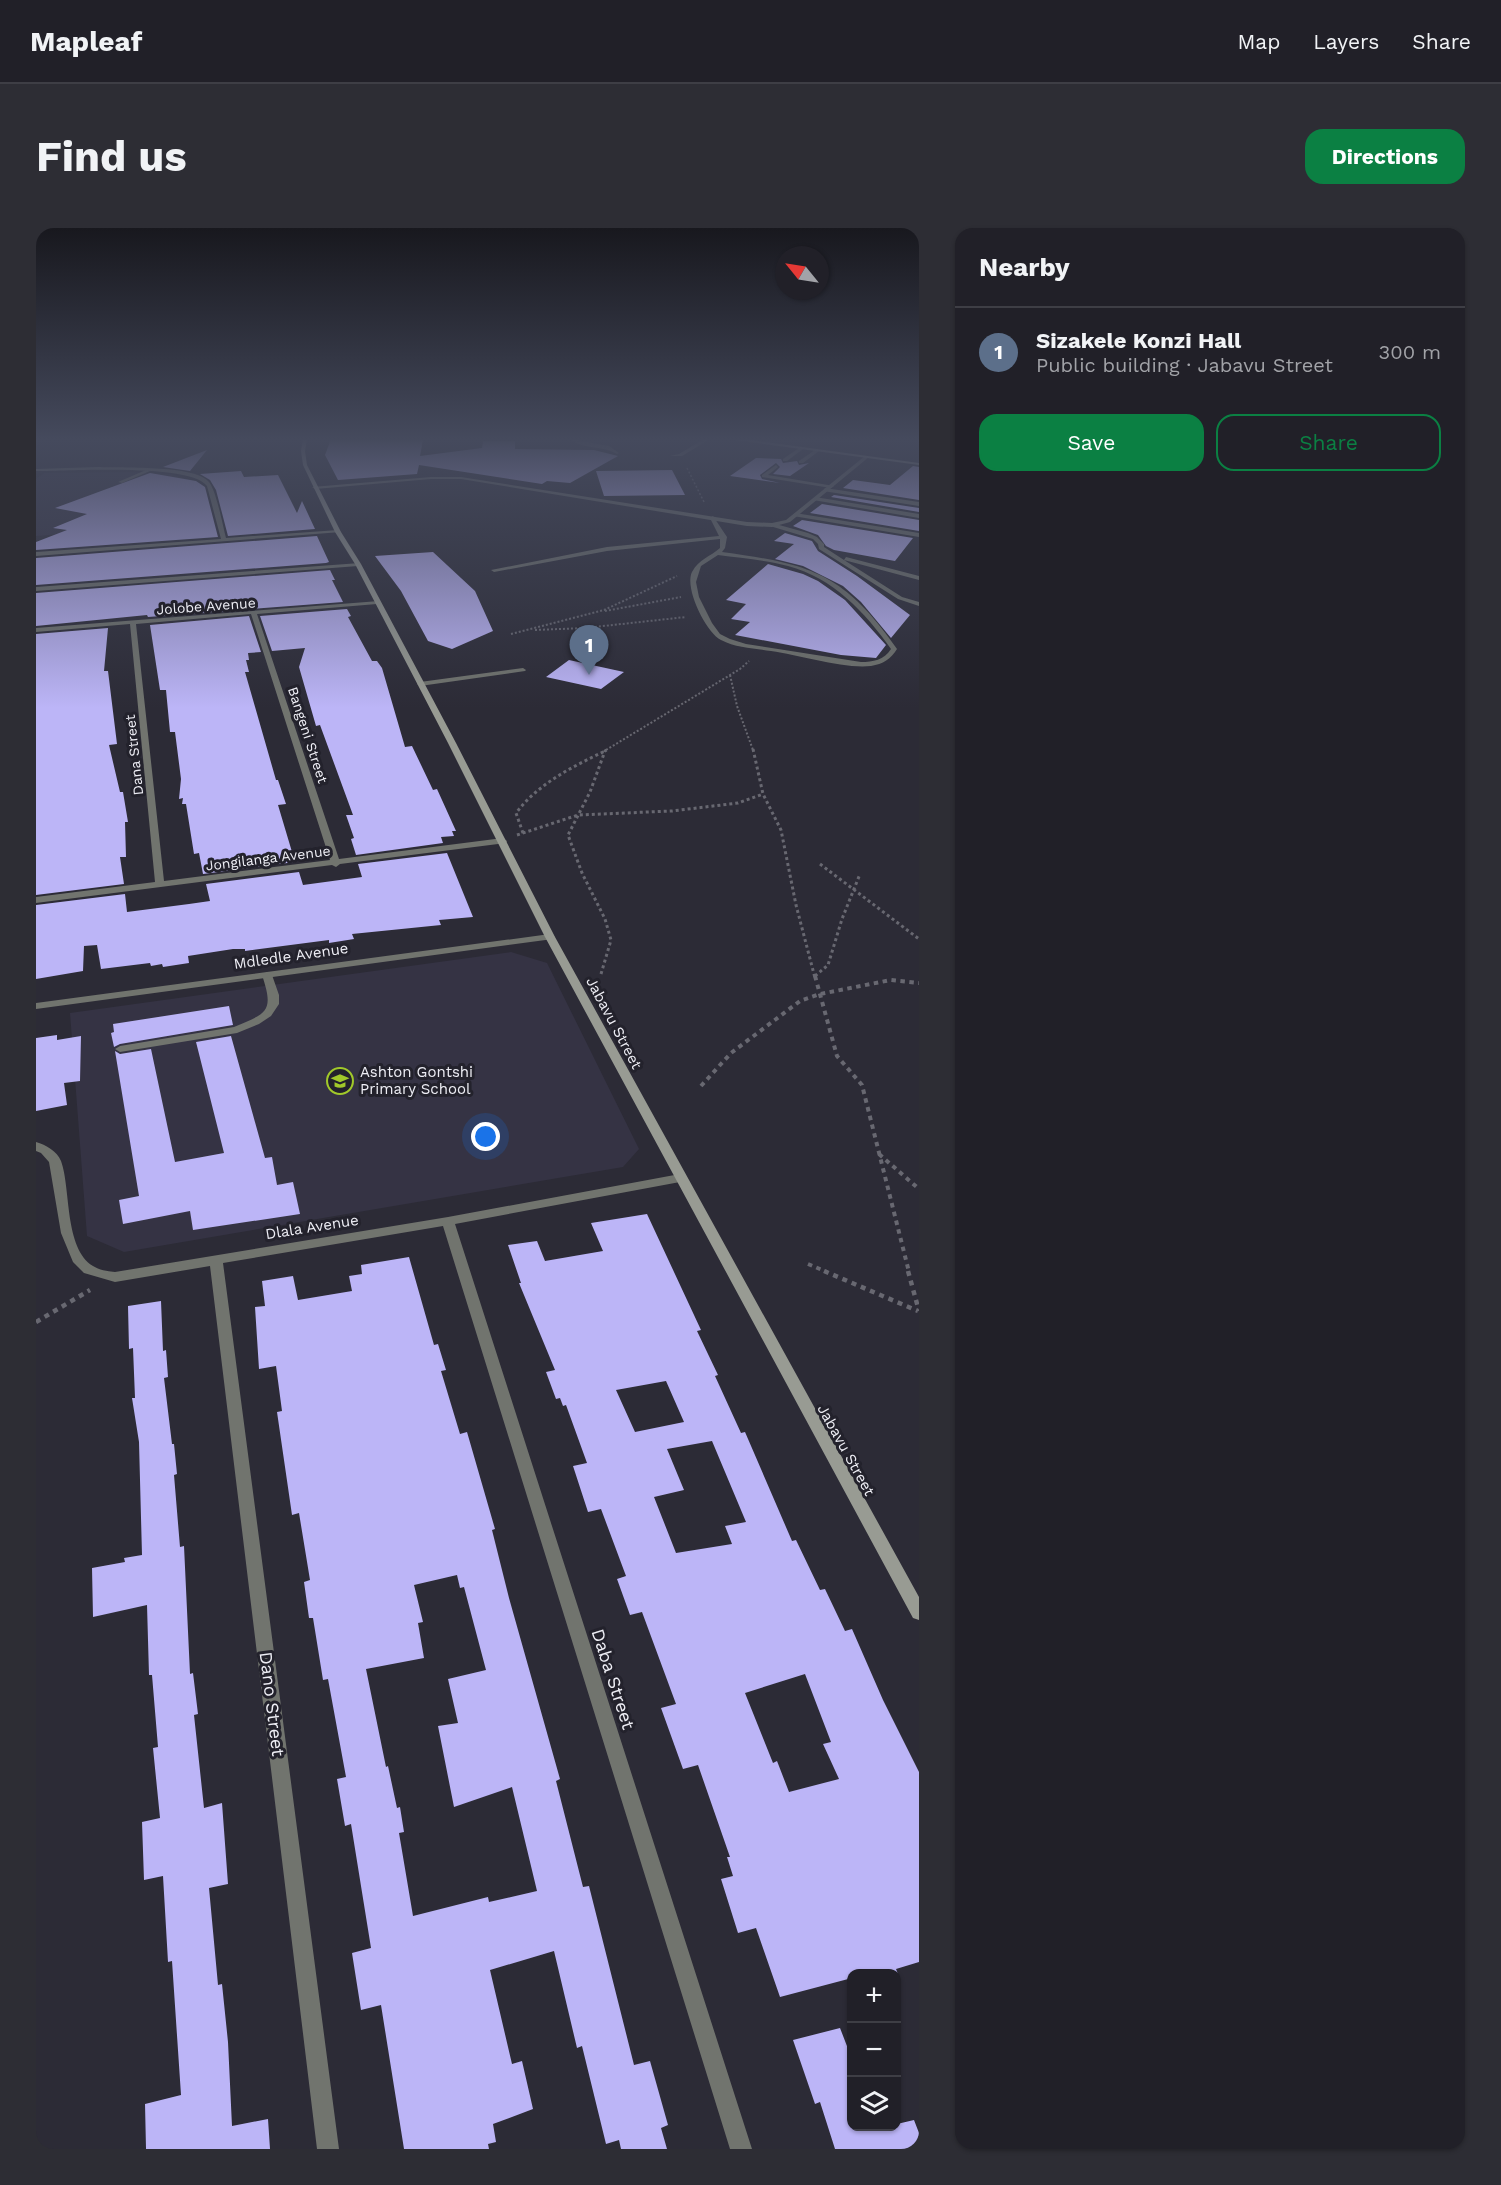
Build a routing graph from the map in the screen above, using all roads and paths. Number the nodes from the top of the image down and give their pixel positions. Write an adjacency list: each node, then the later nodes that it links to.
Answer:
1 (221, 529): 9 (street)
2 (336, 529): 6 (street, Jabavu Street)
3 (719, 529): 8 (street)
4 (784, 529): 12 (street)
5 (880, 529): 7 (street)
6 (338, 532): 9 (street); 13 (street, Jabavu Street)
7 (919, 535)
8 (724, 537): 10 (street); 15 (street)
9 (224, 540): 11 (street)
10 (719, 553): 14 (street); 28 (street)
11 (36, 554)
12 (834, 556): 16 (street); 20 (street)
13 (358, 564): 17 (street); 19 (street, Jabavu Street)
14 (698, 567): 18 (street); 21 (path)
15 (494, 570)
16 (919, 578)
17 (36, 589)
18 (695, 595): 21 (path); 23 (street)
19 (377, 602): 22 (street, Jolobe Avenue); 31 (street, Jabavu Street)
20 (919, 604)
21 (596, 612): 26 (path)
22 (254, 614): 24 (street, Jolobe Avenue); 37 (street, Bangeni Street)
23 (706, 615): 26 (path); 28 (street)
24 (133, 623): 25 (street, Jolobe Avenue); 40 (street, Dana Street)
25 (36, 630)
26 (525, 630): 27 (path)
27 (511, 634)
28 (763, 648): 30 (path)
29 (523, 670): 31 (street)
30 (730, 675): 32 (path); 33 (path)
31 (420, 684): 36 (street, Jabavu Street)
32 (605, 751): 34 (path); 35 (path)
33 (763, 794): 34 (path); 46 (path)
34 (578, 815): 35 (path); 44 (path)
35 (523, 833): 36 (path)
36 (502, 841): 37 (street, Jongilanga Avenue); 42 (street, Jabavu Street)
37 (336, 864): 40 (street, Jongilanga Avenue)
38 (820, 864): 43 (path)
39 (860, 874): 46 (path)
40 (160, 884): 41 (street, Jongilanga Avenue)
41 (36, 900)
42 (550, 937): 45 (street, Mdledle Avenue); 54 (street, Jabavu Street)
43 (919, 939)
44 (601, 974)
45 (267, 975): 49 (street, Mdledle Avenue); 50 (street)
46 (815, 976): 48 (path)
47 (919, 983): 48 (path)
48 (820, 994): 51 (path); 53 (path)
49 (36, 1006)
50 (120, 1050)
51 (701, 1086)
52 (36, 1146): 59 (street, Dlala Avenue)
53 (878, 1152): 55 (path); 60 (path)
54 (680, 1178): 56 (street, Dlala Avenue); 62 (street, Jabavu Street)
55 (919, 1189)
56 (448, 1221): 57 (street, Dlala Avenue); 64 (street, Daba Street)
57 (216, 1259): 59 (street, Dlala Avenue); 63 (street, Dano Street)
58 (808, 1264): 60 (path)
59 (115, 1277): 61 (path)
60 (919, 1311)
61 (36, 1322)
62 (919, 1613)
63 (328, 2149)
64 (741, 2149)

